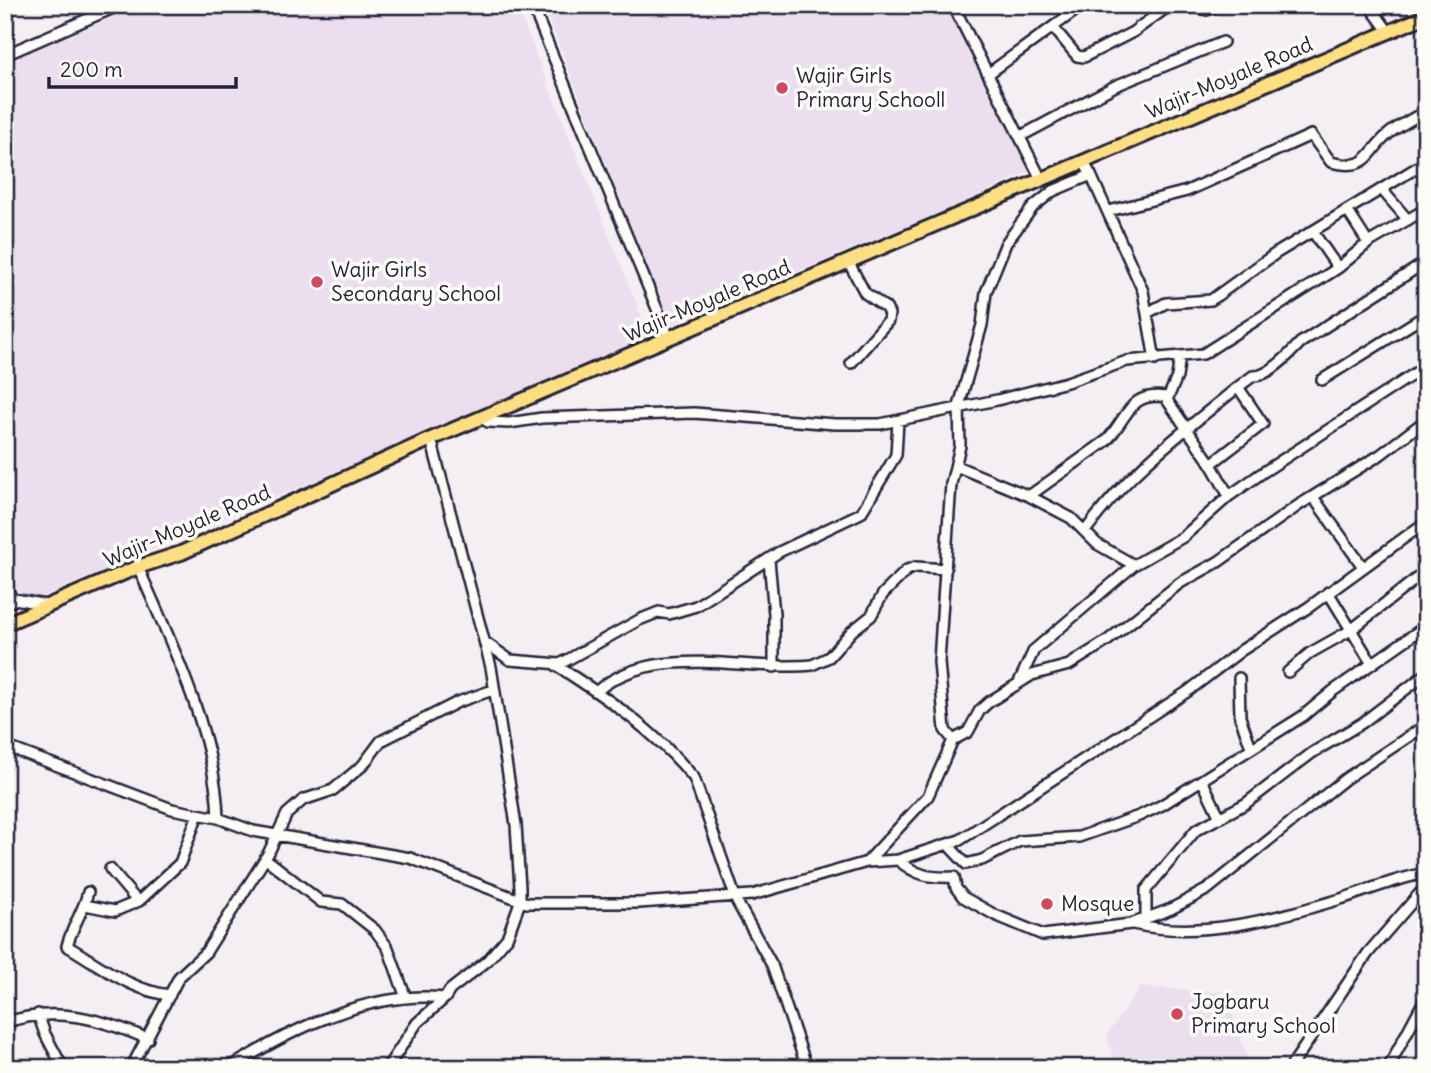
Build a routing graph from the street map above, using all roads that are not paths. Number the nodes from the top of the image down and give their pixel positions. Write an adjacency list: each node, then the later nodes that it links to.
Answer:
1 (120, 5): 14 (street)
2 (532, 5): 34 (street)
3 (953, 5): 15 (street)
4 (1083, 5): 11 (street)
5 (1178, 5): 11 (street)
6 (1187, 5): 9 (street)
7 (1221, 5): 9 (street)
8 (1369, 5): 12 (street)
9 (1198, 6)
10 (1426, 16): 12 (main road, Wajir-Moyale Road)
11 (1053, 27): 15 (street)
12 (1388, 31): 18 (main road, Wajir-Moyale Road)
13 (1223, 42): 17 (street)
14 (5, 55)
15 (988, 75): 17 (street)
16 (1426, 111): 25 (street)
17 (1021, 136): 21 (street)
18 (1083, 161): 20 (street); 21 (main road, Wajir-Moyale Road)
19 (1426, 162): 22 (street)
20 (1091, 175): 25 (street); 42 (street)
21 (1041, 179): 30 (main road, Wajir-Moyale Road)
22 (1383, 191): 24 (street); 26 (street)
23 (1426, 209): 26 (street)
24 (1347, 210): 27 (street); 28 (street)
25 (1109, 211): 32 (street)
26 (1408, 220): 28 (street)
27 (1313, 232): 31 (street); 32 (street)
28 (1368, 243): 31 (street)
29 (1426, 262): 40 (street)
30 (849, 263): 34 (main road, Wajir-Moyale Road); 37 (street)
31 (1338, 268): 35 (street)
32 (1149, 312): 36 (street)
33 (1426, 315): 39 (street)
34 (669, 338): 43 (main road, Wajir-Moyale Road)
35 (1180, 356): 36 (street); 41 (street)
36 (1154, 360): 42 (street)
37 (851, 363)
38 (1426, 366): 51 (street)
39 (1322, 380)
40 (1238, 387): 46 (street); 48 (street)
41 (1166, 397): 46 (street); 50 (street)
42 (959, 406): 44 (street); 49 (street)
43 (481, 418): 44 (street); 47 (main road, Wajir-Moyale Road)
44 (898, 421): 55 (street)
45 (1426, 421): 52 (street)
46 (1186, 428): 48 (street); 54 (street)
47 (431, 439): 57 (main road, Wajir-Moyale Road); 68 (street)
48 (1211, 464): 51 (street)
49 (956, 466): 50 (street); 59 (street)
50 (1029, 495): 54 (street)
51 (1229, 496): 56 (street)
52 (1313, 497): 58 (street); 75 (street)
53 (1426, 522): 58 (street)
54 (1086, 530): 56 (street)
55 (769, 560): 69 (street); 71 (street)
56 (1134, 565): 75 (street)
57 (138, 567): 64 (main road, Wajir-Moyale Road); 84 (street)
58 (1363, 567): 62 (street)
59 (946, 569): 71 (street); 79 (street)
60 (1426, 571): 67 (street)
61 (5, 585): 63 (street)
62 (1328, 592): 67 (street); 87 (street)
63 (9, 599): 64 (street)
64 (48, 606): 65 (main road, Wajir-Moyale Road)
65 (5, 624)
66 (1426, 626): 70 (street)
67 (1351, 630): 70 (street); 72 (street)
68 (485, 643): 69 (street); 76 (street)
69 (554, 664): 77 (street)
70 (1372, 664): 81 (street)
71 (774, 667): 77 (street)
72 (1288, 672)
73 (1426, 674): 85 (street)
74 (1240, 678): 81 (street)
75 (1019, 682): 79 (street)
76 (493, 690): 86 (street); 99 (street)
77 (597, 691): 97 (street)
78 (1426, 725): 101 (street)
79 (953, 740): 90 (street)
80 (5, 746): 83 (street)
81 (1251, 747): 82 (street)
82 (1202, 780): 85 (street); 91 (street)
83 (198, 814): 84 (street); 98 (street)
84 (218, 818): 86 (street)
85 (1220, 818): 101 (street)
86 (276, 835): 88 (street); 99 (street)
87 (950, 846): 89 (street); 91 (street)
88 (265, 858): 103 (street); 105 (street)
89 (898, 860): 90 (street); 94 (street)
90 (867, 862): 97 (street)
91 (966, 864): 94 (street)
92 (110, 869): 98 (street)
93 (1426, 873): 102 (street)
94 (954, 877): 102 (street)
95 (1426, 886): 115 (street)
96 (88, 892): 100 (street)
97 (737, 896): 99 (street); 114 (street)
98 (137, 901): 100 (street)
99 (520, 902): 106 (street)
100 (85, 905): 103 (street)
101 (1146, 919): 102 (street)
102 (1132, 924)
103 (170, 995): 109 (street)
104 (1426, 997): 116 (street)
105 (406, 998): 106 (street); 112 (street)
106 (445, 998): 113 (street)
107 (38, 1014): 108 (street); 109 (street); 110 (street)
108 (5, 1023)
109 (148, 1039): 111 (street)
110 (63, 1068)
111 (131, 1068)
112 (229, 1068)
113 (387, 1068)
114 (807, 1068)
115 (1290, 1068)
116 (1388, 1068)

